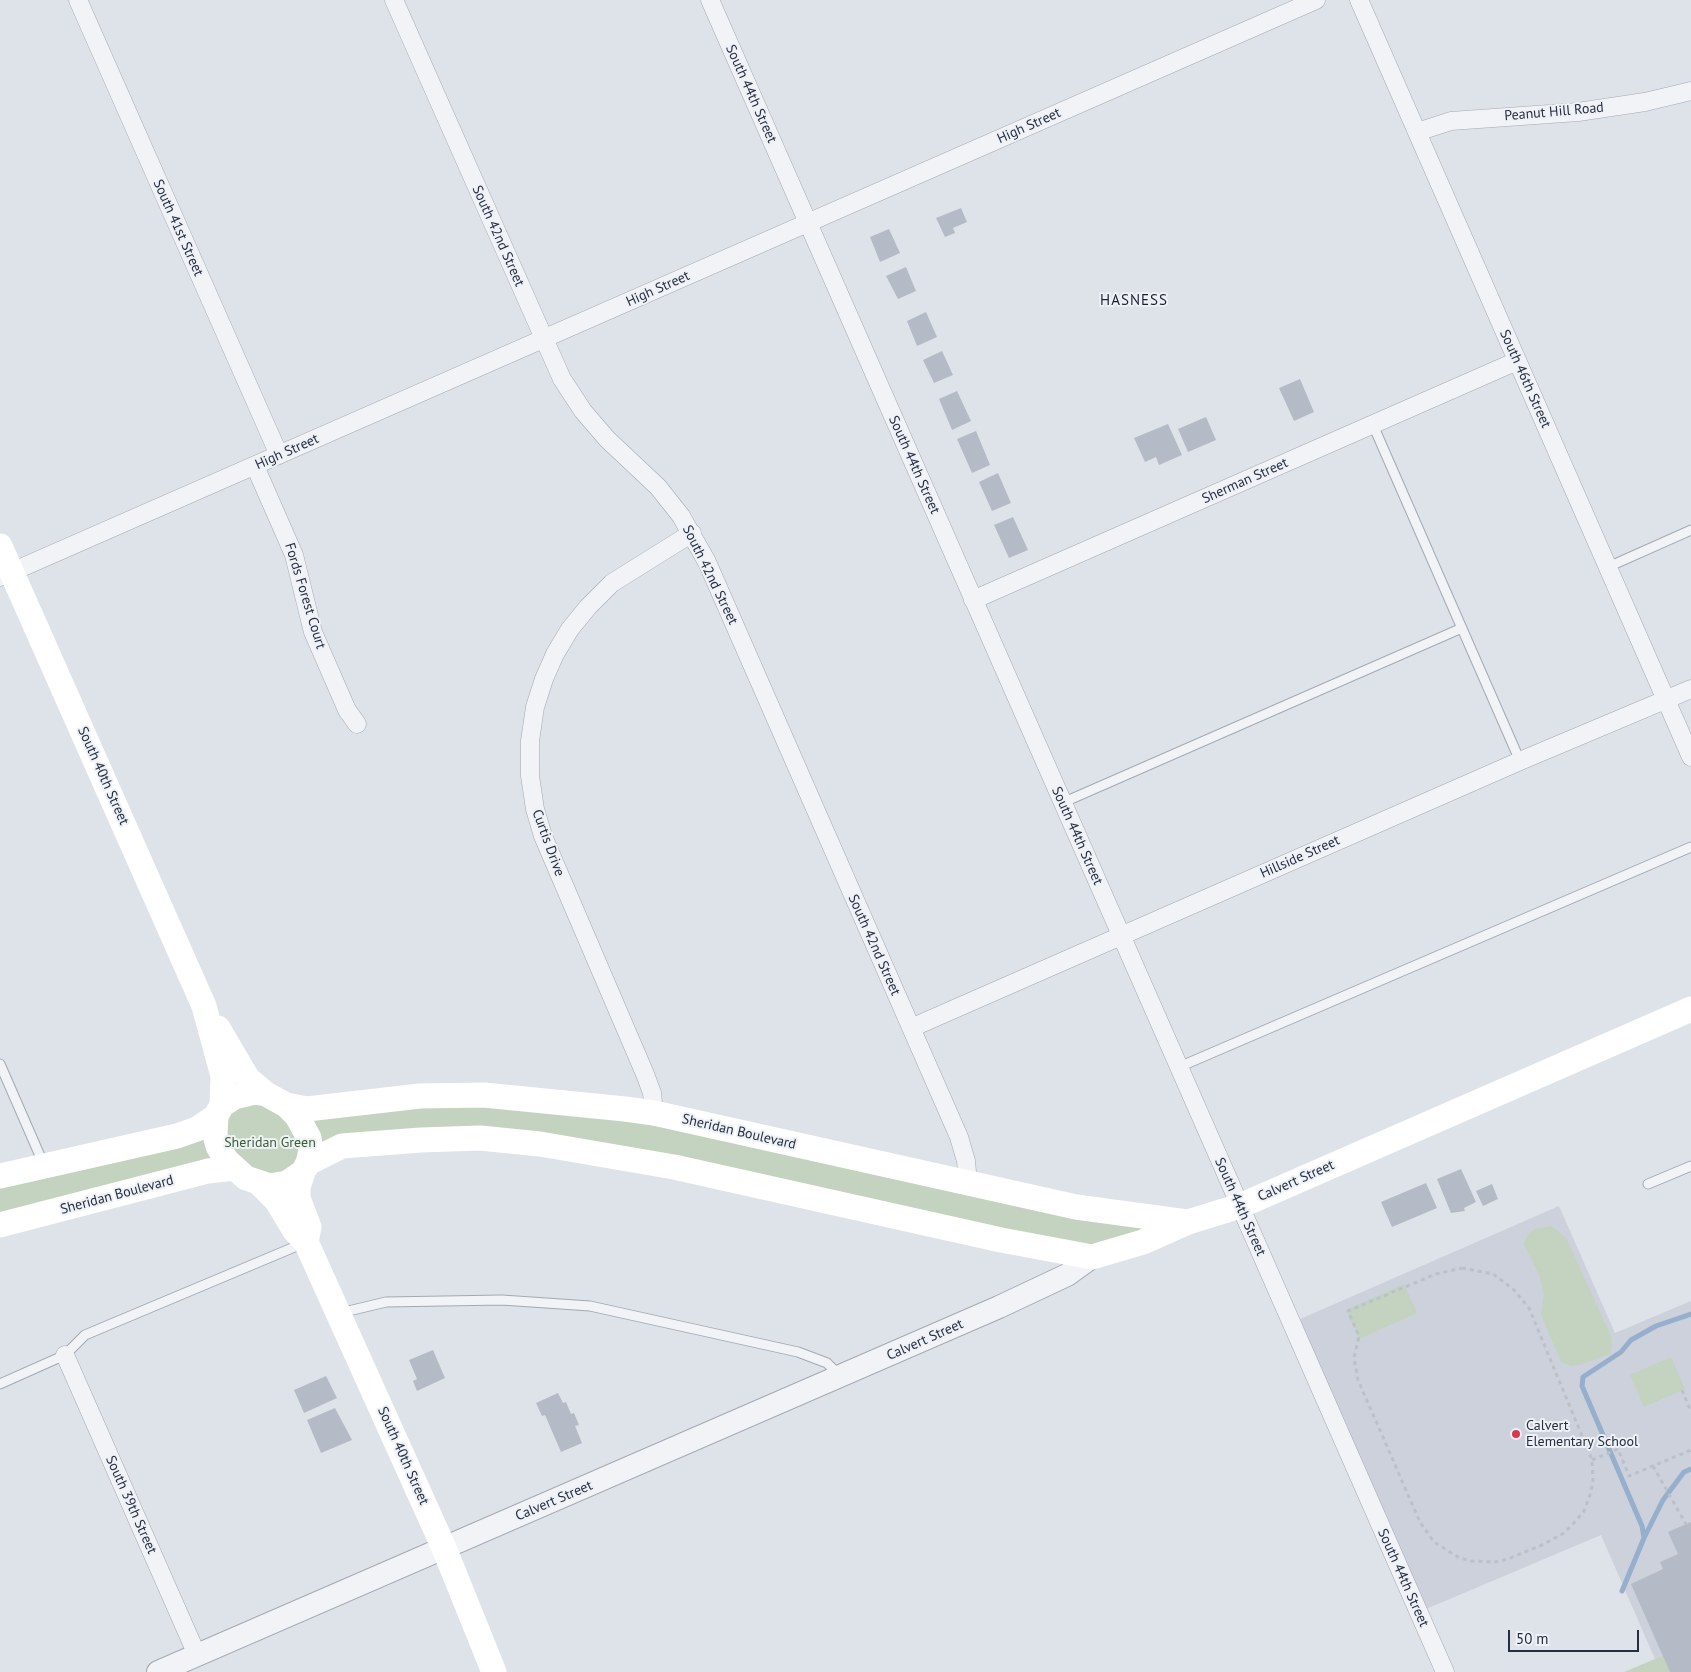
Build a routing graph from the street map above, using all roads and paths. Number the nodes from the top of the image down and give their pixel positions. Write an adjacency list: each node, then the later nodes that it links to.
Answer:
1 (78, 0): 12 (street, South 41st Street)
2 (394, 0): 9 (street, South 42nd Street)
3 (710, 0): 8 (street, South 44th Street)
4 (1316, 0): 8 (street, High Street)
5 (1359, 0): 7 (street, South 46th Street)
6 (1691, 91): 7 (street, Peanut Hill Road)
7 (1417, 132): 10 (street, South 46th Street)
8 (808, 223): 9 (street, High Street); 19 (street, South 44th Street)
9 (543, 339): 12 (street, High Street); 15 (street, South 42nd Street)
10 (1517, 361): 11 (street, Sherman Street); 17 (street, South 46th Street)
11 (1372, 425): 19 (street, Sherman Street); 20 (lane)
12 (279, 456): 13 (street, High Street)
13 (255, 466): 18 (street, High Street); 23 (street, Fords Forest Court)
14 (1691, 530): 17 (lane)
15 (692, 533): 31 (street, South 42nd Street); 36 (street, Curtis Drive)
16 (0, 546): 18 (main road, South 40th Street)
17 (1608, 567): 22 (street, South 46th Street)
18 (6, 574): 29 (main road, South 40th Street)
19 (973, 600): 26 (street, South 44th Street)
20 (1462, 628): 25 (lane); 26 (lane)
21 (1691, 689): 22 (street, Hillside Street)
22 (1666, 700): 24 (street, South 46th Street); 25 (street, Hillside Street)
23 (357, 724)
24 (1691, 757)
25 (1520, 761): 28 (street, Hillside Street)
26 (1062, 803): 28 (street, South 44th Street)
27 (1691, 846): 33 (lane)
28 (1120, 936): 31 (street, Hillside Street); 33 (street, South 44th Street)
29 (204, 1006): 34 (main road, South 40th Street); 35 (main road, South 40th Street)
30 (1691, 1010): 45 (main road, Calvert Street)
31 (911, 1028): 42 (street, South 42nd Street)
32 (0, 1064): 38 (lane)
33 (1179, 1067): 45 (street, South 44th Street)
34 (276, 1099): 35 (main road); 36 (main road, Sheridan Boulevard); 40 (main road)
35 (219, 1110): 38 (main road); 39 (main road)
36 (654, 1113): 42 (main road, Sheridan Boulevard)
37 (1691, 1166): 43 (lane)
38 (45, 1167): 41 (main road)
39 (234, 1168): 44 (main road); 47 (main road, Sheridan Boulevard)
40 (305, 1168): 44 (main road); 48 (main road, South 40th Street); 49 (main road)
41 (0, 1176)
42 (968, 1183): 46 (main road, Sheridan Boulevard)
43 (1648, 1184)
44 (261, 1185): 48 (main road, South 40th Street)
45 (1240, 1206): 46 (main road, Calvert Street); 64 (street, South 44th Street)
46 (1188, 1222): 49 (main road, Calvert Street)
47 (0, 1225)
48 (306, 1242): 50 (main road, South 40th Street); 51 (lane)
49 (1092, 1257): 52 (street, Calvert Street)
50 (339, 1313): 52 (lane); 60 (main road, South 40th Street)
51 (65, 1355): 53 (lane); 61 (street, South 39th Street)
52 (840, 1377): 60 (street, Calvert Street)
53 (0, 1384)
54 (1682, 1390): 55 (path)
55 (1691, 1412)
56 (1691, 1450): 58 (path)
57 (1592, 1460): 57 (path); 58 (path)
58 (1653, 1466): 59 (path)
59 (1686, 1524)
60 (444, 1548): 61 (street, Calvert Street); 63 (main road, South 40th Street)
61 (197, 1655): 62 (street, Calvert Street)
62 (158, 1672)
63 (494, 1672)
64 (1445, 1672)

